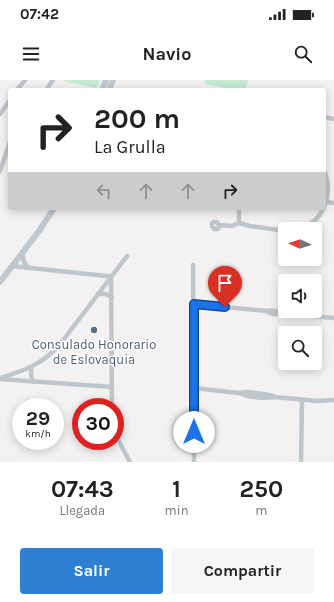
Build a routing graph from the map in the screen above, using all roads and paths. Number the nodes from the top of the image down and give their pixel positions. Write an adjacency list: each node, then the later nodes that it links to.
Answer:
1 (25, 80): 2 (street)
2 (19, 88)
3 (8, 103): 4 (street)
4 (0, 114)
5 (8, 147): 6 (street)
6 (1, 165): 7 (street)
7 (0, 171)
8 (326, 176): 10 (street)
9 (334, 198): 10 (street)
10 (328, 199): 11 (street); 12 (street)
11 (334, 203)
12 (326, 204)
13 (53, 210): 20 (street)
14 (238, 210): 17 (street)
15 (323, 210): 16 (street)
16 (313, 222)
17 (239, 223): 18 (street); 19 (street)
18 (219, 225)
19 (278, 229)
20 (22, 253): 23 (street); 24 (street)
21 (127, 256): 25 (street)
22 (193, 265): 29 (street)
23 (12, 266): 24 (street); 26 (street)
24 (28, 268): 25 (street)
25 (111, 277): 27 (street); 28 (street)
26 (0, 282)
27 (98, 294): 28 (street); 31 (street)
28 (112, 297): 34 (street)
29 (194, 304): 30 (street); 35 (street)
30 (334, 318)
31 (31, 367): 32 (street); 33 (street)
32 (0, 379): 33 (street)
33 (34, 382): 34 (street)
34 (112, 387): 36 (street)
35 (194, 388): 37 (street); 41 (street)
36 (112, 398)
37 (302, 400): 38 (street); 42 (street)
38 (334, 400)
39 (124, 450): 40 (street)
40 (130, 462)
41 (194, 462)
42 (301, 462)

